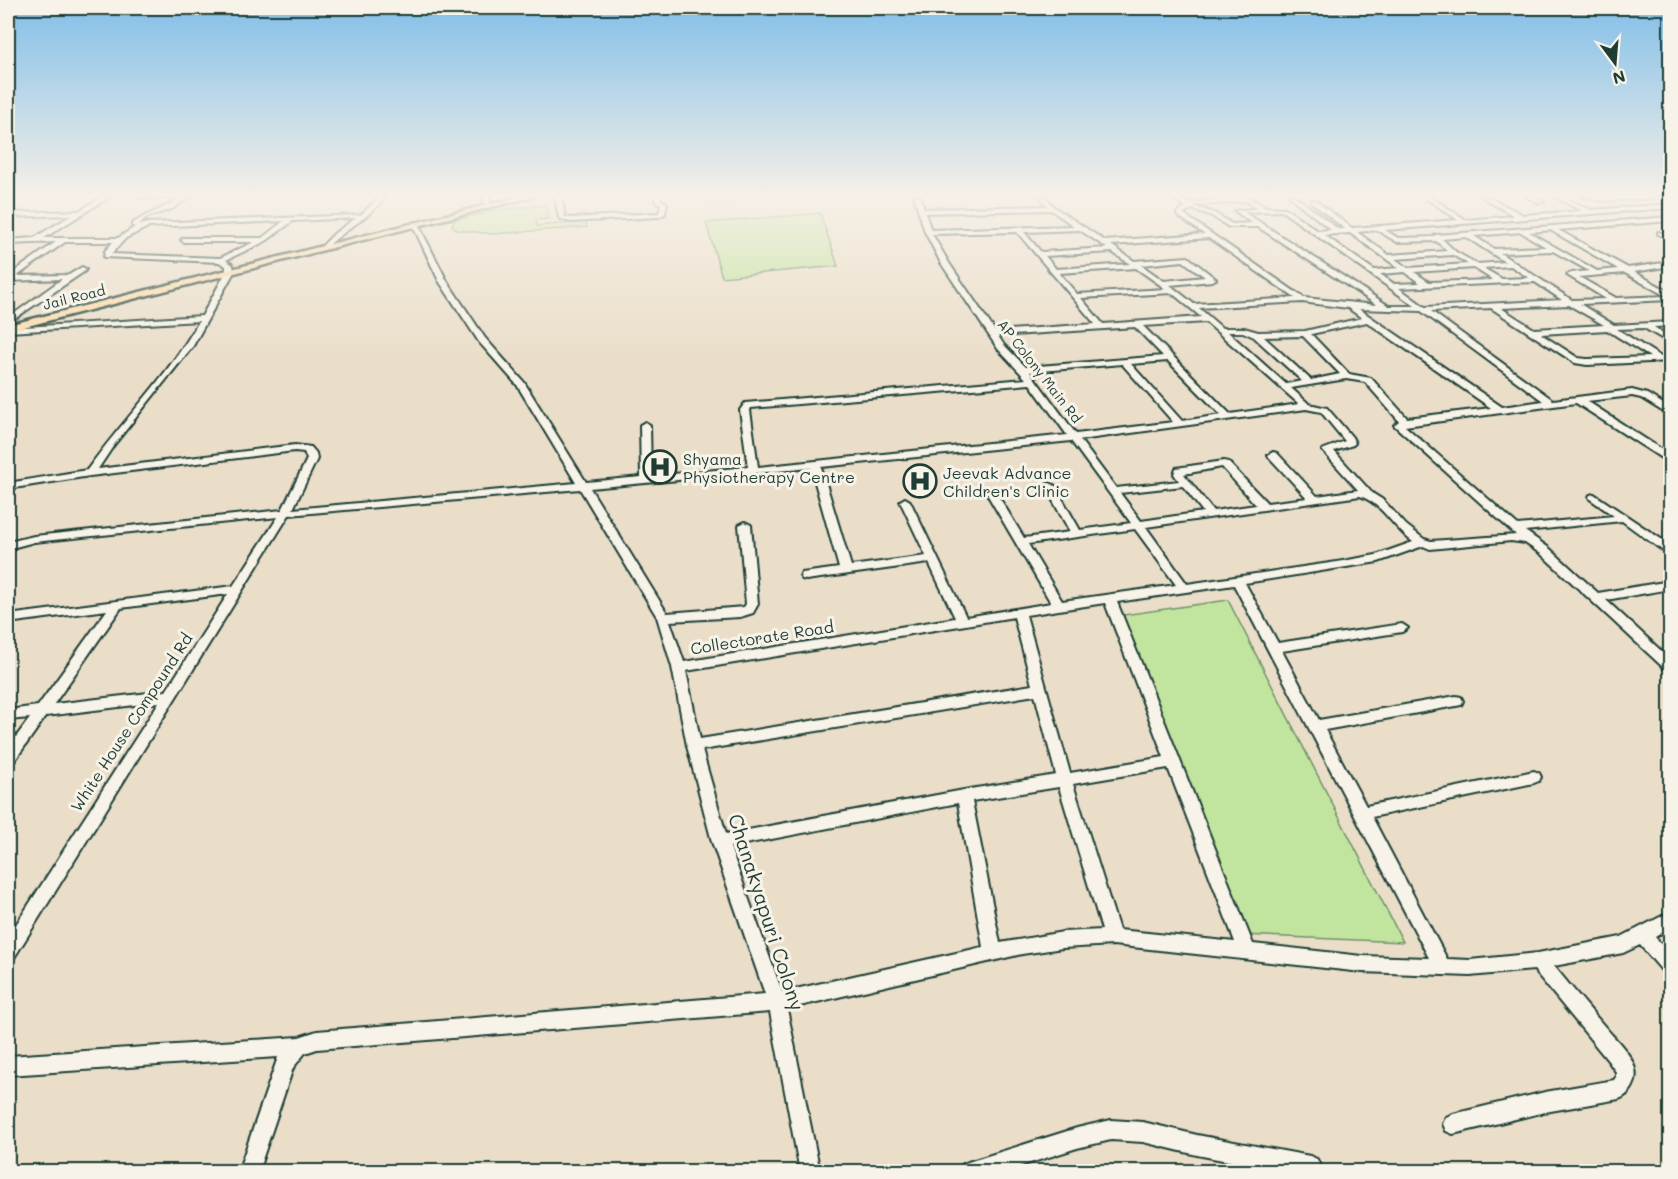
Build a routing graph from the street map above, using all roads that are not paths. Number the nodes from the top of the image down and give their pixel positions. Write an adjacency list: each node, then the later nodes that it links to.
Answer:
1 (47, 251): 34 (street)
2 (111, 251): 21 (street)
3 (241, 251): 21 (street)
4 (311, 251): 30 (main road, Jail Road)
5 (428, 251): 94 (street, Collectorate Road)
6 (938, 251): 64 (street, AP Colony Main Rd)
7 (1037, 251): 19 (street)
8 (1096, 251): 19 (street)
9 (1117, 251): 22 (street)
10 (1230, 251): 43 (street)
11 (1298, 251): 49 (street)
12 (1343, 251): 31 (street)
13 (1379, 251): 20 (street)
14 (1451, 251): 18 (street)
15 (1493, 251): 23 (street)
16 (1557, 251): 32 (street)
17 (1593, 251): 29 (street)
18 (1454, 253): 20 (street); 25 (street)
19 (1039, 254): 28 (street)
20 (1387, 257): 27 (street)
21 (222, 260): 30 (street)
22 (1136, 264): 28 (street); 37 (street); 37 (street)
23 (1514, 264): 25 (street); 35 (street)
24 (1671, 264): 29 (street)
25 (1479, 266): 27 (street); 36 (street)
26 (82, 269): 33 (street)
27 (1407, 270): 31 (street); 38 (street)
28 (1053, 271): 41 (street)
29 (1629, 271): 32 (street); 42 (street)
30 (230, 272): 51 (street); 60 (main road, Jail Road)
31 (1373, 272): 39 (street)
32 (1594, 272): 44 (street)
33 (70, 277): 34 (street); 54 (street)
34 (9, 278)
35 (1538, 280): 36 (street); 45 (street)
36 (1500, 281): 38 (street)
37 (1164, 283): 40 (street)
38 (1427, 284): 39 (street)
39 (1392, 286): 50 (street)
40 (1174, 291): 41 (street); 46 (street)
41 (1074, 296): 57 (street)
42 (1671, 297): 44 (street)
43 (1302, 300): 46 (street); 47 (street)
44 (1615, 301): 45 (street)
45 (1570, 303): 48 (street); 59 (street)
46 (1192, 306): 52 (street)
47 (1348, 306): 49 (street); 53 (street)
48 (1494, 307): 50 (street); 62 (street)
49 (1388, 309): 50 (street)
50 (1424, 309): 77 (street)
51 (204, 318): 60 (street); 90 (street)
52 (1208, 319): 55 (street); 61 (street)
53 (1369, 319): 63 (street); 79 (street)
54 (8, 321)
55 (1137, 324): 57 (street); 67 (street)
56 (1671, 324): 58 (street)
57 (1101, 326): 64 (street)
58 (1645, 326): 59 (street); 66 (street)
59 (1612, 328): 62 (street); 69 (street)
60 (8, 329)
61 (1220, 330): 65 (street); 75 (street)
62 (1532, 332): 69 (street)
63 (1305, 333): 65 (street); 72 (street)
64 (993, 334): 71 (street, AP Colony Main Rd)
65 (1257, 335): 74 (street)
66 (1671, 340)
67 (1168, 358): 70 (street); 81 (street)
68 (1671, 359): 69 (street)
69 (1659, 360)
70 (1125, 362): 71 (street); 83 (street)
71 (1024, 370): 73 (street, AP Colony Main Rd)
72 (1346, 376): 74 (street); 82 (street)
73 (1030, 381): 85 (street, AP Colony Main Rd); 89 (street)
74 (1309, 383): 75 (street)
75 (1284, 387): 78 (street)
76 (1578, 400): 77 (street); 80 (street); 87 (street)
77 (1552, 404): 79 (street)
78 (1306, 406): 81 (street); 98 (street)
79 (1502, 411): 82 (street)
80 (1671, 412)
81 (1227, 416): 83 (street)
82 (1405, 422): 108 (street)
83 (1179, 423): 85 (street)
84 (645, 425): 91 (street)
85 (1074, 438): 88 (street); 96 (street, AP Colony Main Rd)
86 (1273, 455): 100 (street)
87 (1671, 459)
88 (815, 465): 89 (street); 116 (street)
89 (753, 470): 91 (street)
90 (90, 474): 93 (street); 103 (street, White House Compound Rd)
91 (646, 480): 94 (street)
92 (1186, 483): 96 (street); 102 (street); 104 (street)
93 (8, 486)
94 (585, 486): 103 (street); 127 (street, Collectorate Road)
95 (1050, 486): 109 (street)
96 (1114, 491): 107 (street, AP Colony Main Rd)
97 (992, 494): 111 (street)
98 (1367, 494): 100 (street); 112 (street)
99 (1594, 497): 105 (street)
100 (1314, 499): 102 (street)
101 (905, 501): 115 (street)
102 (1264, 507): 104 (street)
103 (286, 512): 113 (street); 120 (street, White House Compound Rd)
104 (1210, 514): 107 (street)
105 (1624, 518): 108 (street); 114 (street)
106 (745, 525): 127 (street)
107 (1138, 525): 109 (street); 121 (street, AP Colony Main Rd)
108 (1515, 529): 110 (street)
109 (1077, 535): 111 (street)
110 (1529, 541): 112 (street, Collectorate Road); 122 (street)
111 (1021, 542): 125 (street)
112 (1421, 543): 118 (street, Collectorate Road)
113 (8, 545)
114 (1671, 550)
115 (933, 559): 116 (street); 129 (street)
116 (846, 570): 117 (street)
117 (806, 576)
118 (1238, 581): 121 (street, Collectorate Road); 131 (street)
119 (1671, 585): 122 (street)
120 (238, 589): 124 (street); 135 (street, White House Compound Rd)
121 (1185, 589): 123 (street, Collectorate Road)
122 (1594, 598): 132 (street)
123 (1110, 600): 125 (street, Collectorate Road); 142 (street)
124 (117, 605): 128 (street); 137 (street)
125 (1059, 606): 126 (street, Collectorate Road)
126 (1019, 612): 129 (street, Collectorate Road); 134 (street)
127 (663, 617): 133 (street, Collectorate Road)
128 (8, 619)
129 (962, 621): 133 (street, Collectorate Road)
130 (1402, 628): 131 (street)
131 (1275, 648): 139 (street)
132 (1671, 666)
133 (679, 667): 140 (street, Chanakyapuri Colony)
134 (1040, 689): 140 (street); 144 (street)
135 (171, 695): 137 (street); 152 (street, White House Compound Rd)
136 (1456, 701): 139 (street)
137 (42, 711): 138 (street); 141 (street)
138 (8, 715)
139 (1316, 726): 146 (street)
140 (694, 746): 147 (street, Chanakyapuri Colony)
141 (8, 759)
142 (1172, 762): 144 (street); 151 (street)
143 (1534, 777): 146 (street)
144 (1064, 779): 145 (street); 150 (street)
145 (964, 796): 147 (street); 153 (street)
146 (1362, 813): 156 (street)
147 (720, 842): 157 (street, Chanakyapuri Colony)
148 (1671, 920): 149 (street)
149 (1642, 935): 154 (street); 155 (street)
150 (1113, 937): 151 (street); 153 (street)
151 (1246, 950): 156 (street)
152 (8, 952)
153 (993, 953): 157 (street)
154 (1538, 961): 156 (street); 160 (street)
155 (1671, 967)
156 (1443, 968)
157 (777, 1002): 158 (street); 163 (street, Chanakyapuri Colony)
158 (299, 1046): 159 (street); 162 (street)
159 (8, 1066)
160 (1453, 1124)
161 (1310, 1166): 164 (street)
162 (248, 1172)
163 (810, 1172)
164 (968, 1172)

